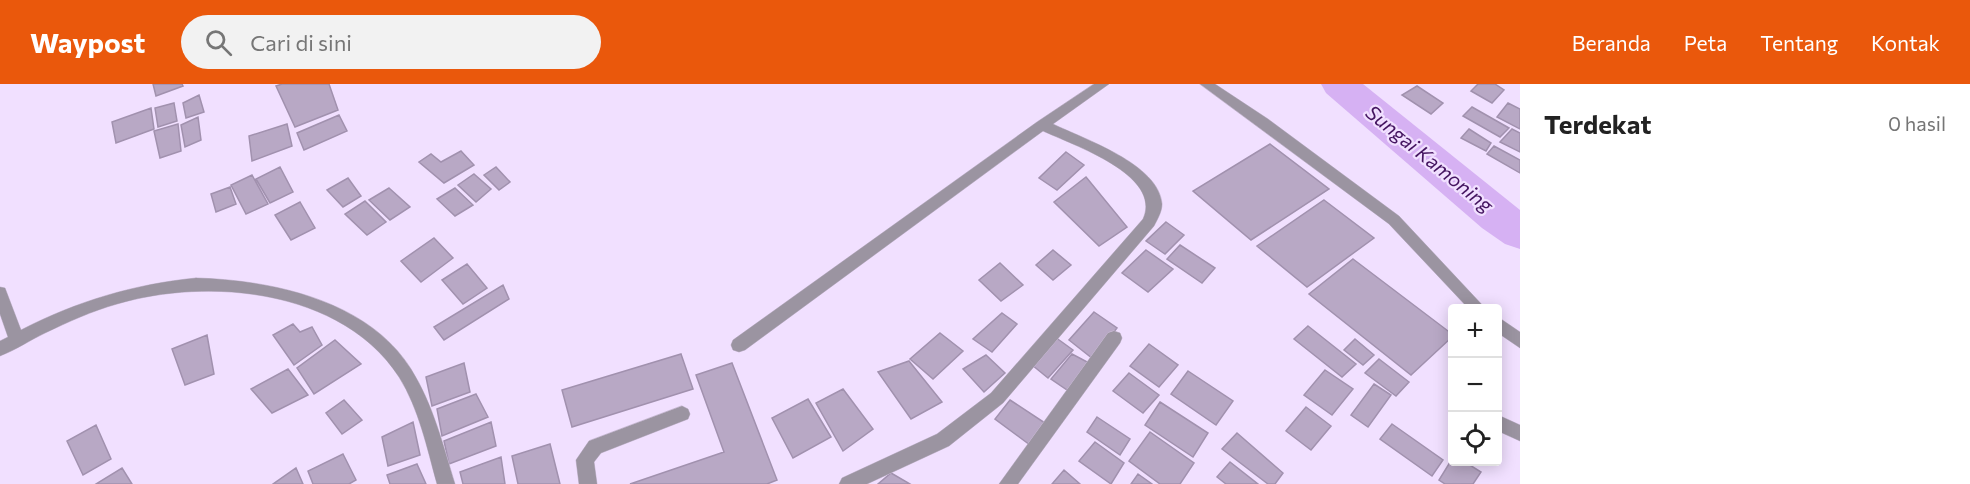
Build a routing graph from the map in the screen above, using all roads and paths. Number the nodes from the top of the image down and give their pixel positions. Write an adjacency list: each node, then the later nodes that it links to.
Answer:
1 (1103, 84): 3 (street)
2 (1206, 84): 5 (street)
3 (1042, 125): 10 (street); 17 (street)
4 (0, 293): 8 (street)
5 (1474, 304)
6 (1502, 328): 9 (street)
7 (1114, 338): 18 (street)
8 (17, 339): 11 (street); 15 (street)
9 (1520, 341)
10 (739, 345)
11 (0, 349)
12 (682, 414): 16 (street)
13 (1502, 425): 14 (street)
14 (1520, 432)
15 (446, 484)
16 (588, 484)
17 (848, 484)
18 (1008, 484)

